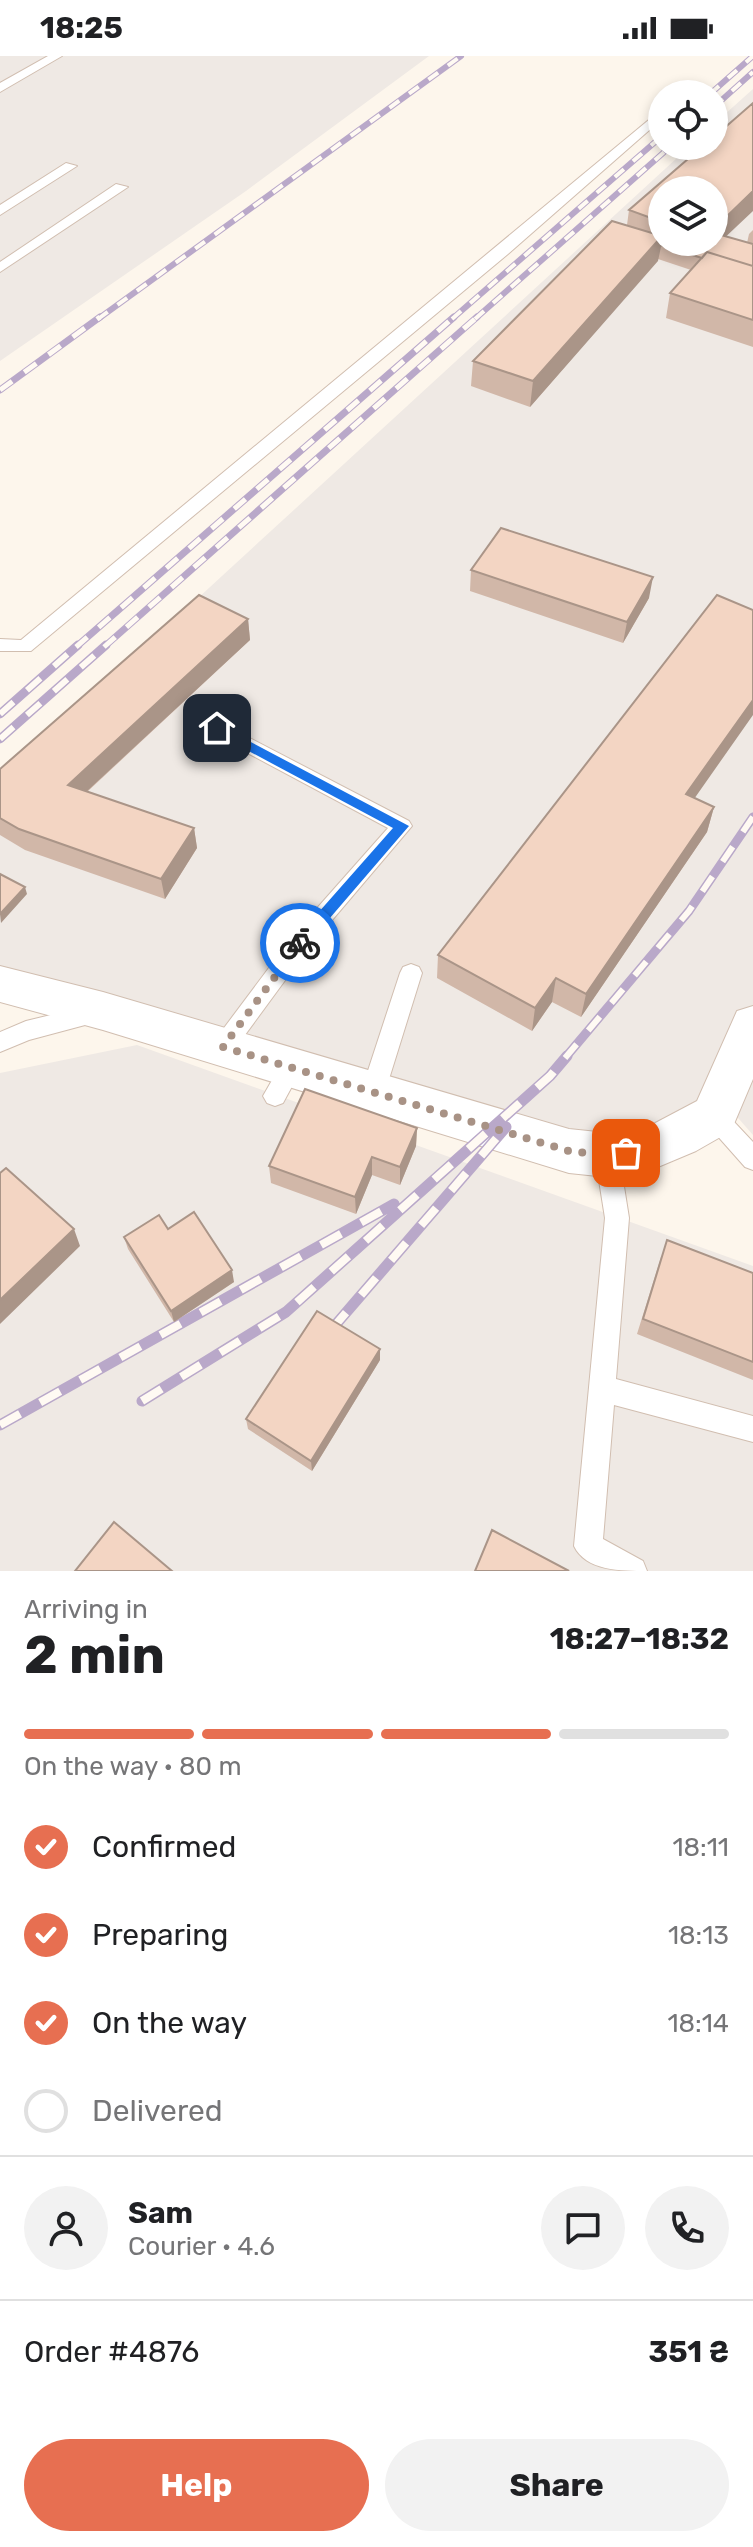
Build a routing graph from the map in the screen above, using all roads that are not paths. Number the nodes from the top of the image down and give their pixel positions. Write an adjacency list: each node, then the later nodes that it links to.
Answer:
1 (56, 56): 2 (lane)
2 (0, 88)
3 (648, 125): 8 (lane)
4 (71, 166): 6 (lane)
5 (121, 187): 7 (lane)
6 (0, 211)
7 (0, 268)
8 (0, 645)
9 (217, 728): 15 (lane)
10 (411, 973): 16 (lane)
11 (0, 984): 12 (street)
12 (103, 1011): 14 (lane); 15 (street)
13 (753, 1025): 17 (street)
14 (0, 1042)
15 (223, 1047): 16 (street)
16 (373, 1092): 18 (street)
17 (714, 1116): 18 (street); 19 (lane)
18 (607, 1155): 20 (lane)
19 (753, 1159)
20 (602, 1389): 21 (lane); 22 (lane)
21 (753, 1429)
22 (633, 1571)

